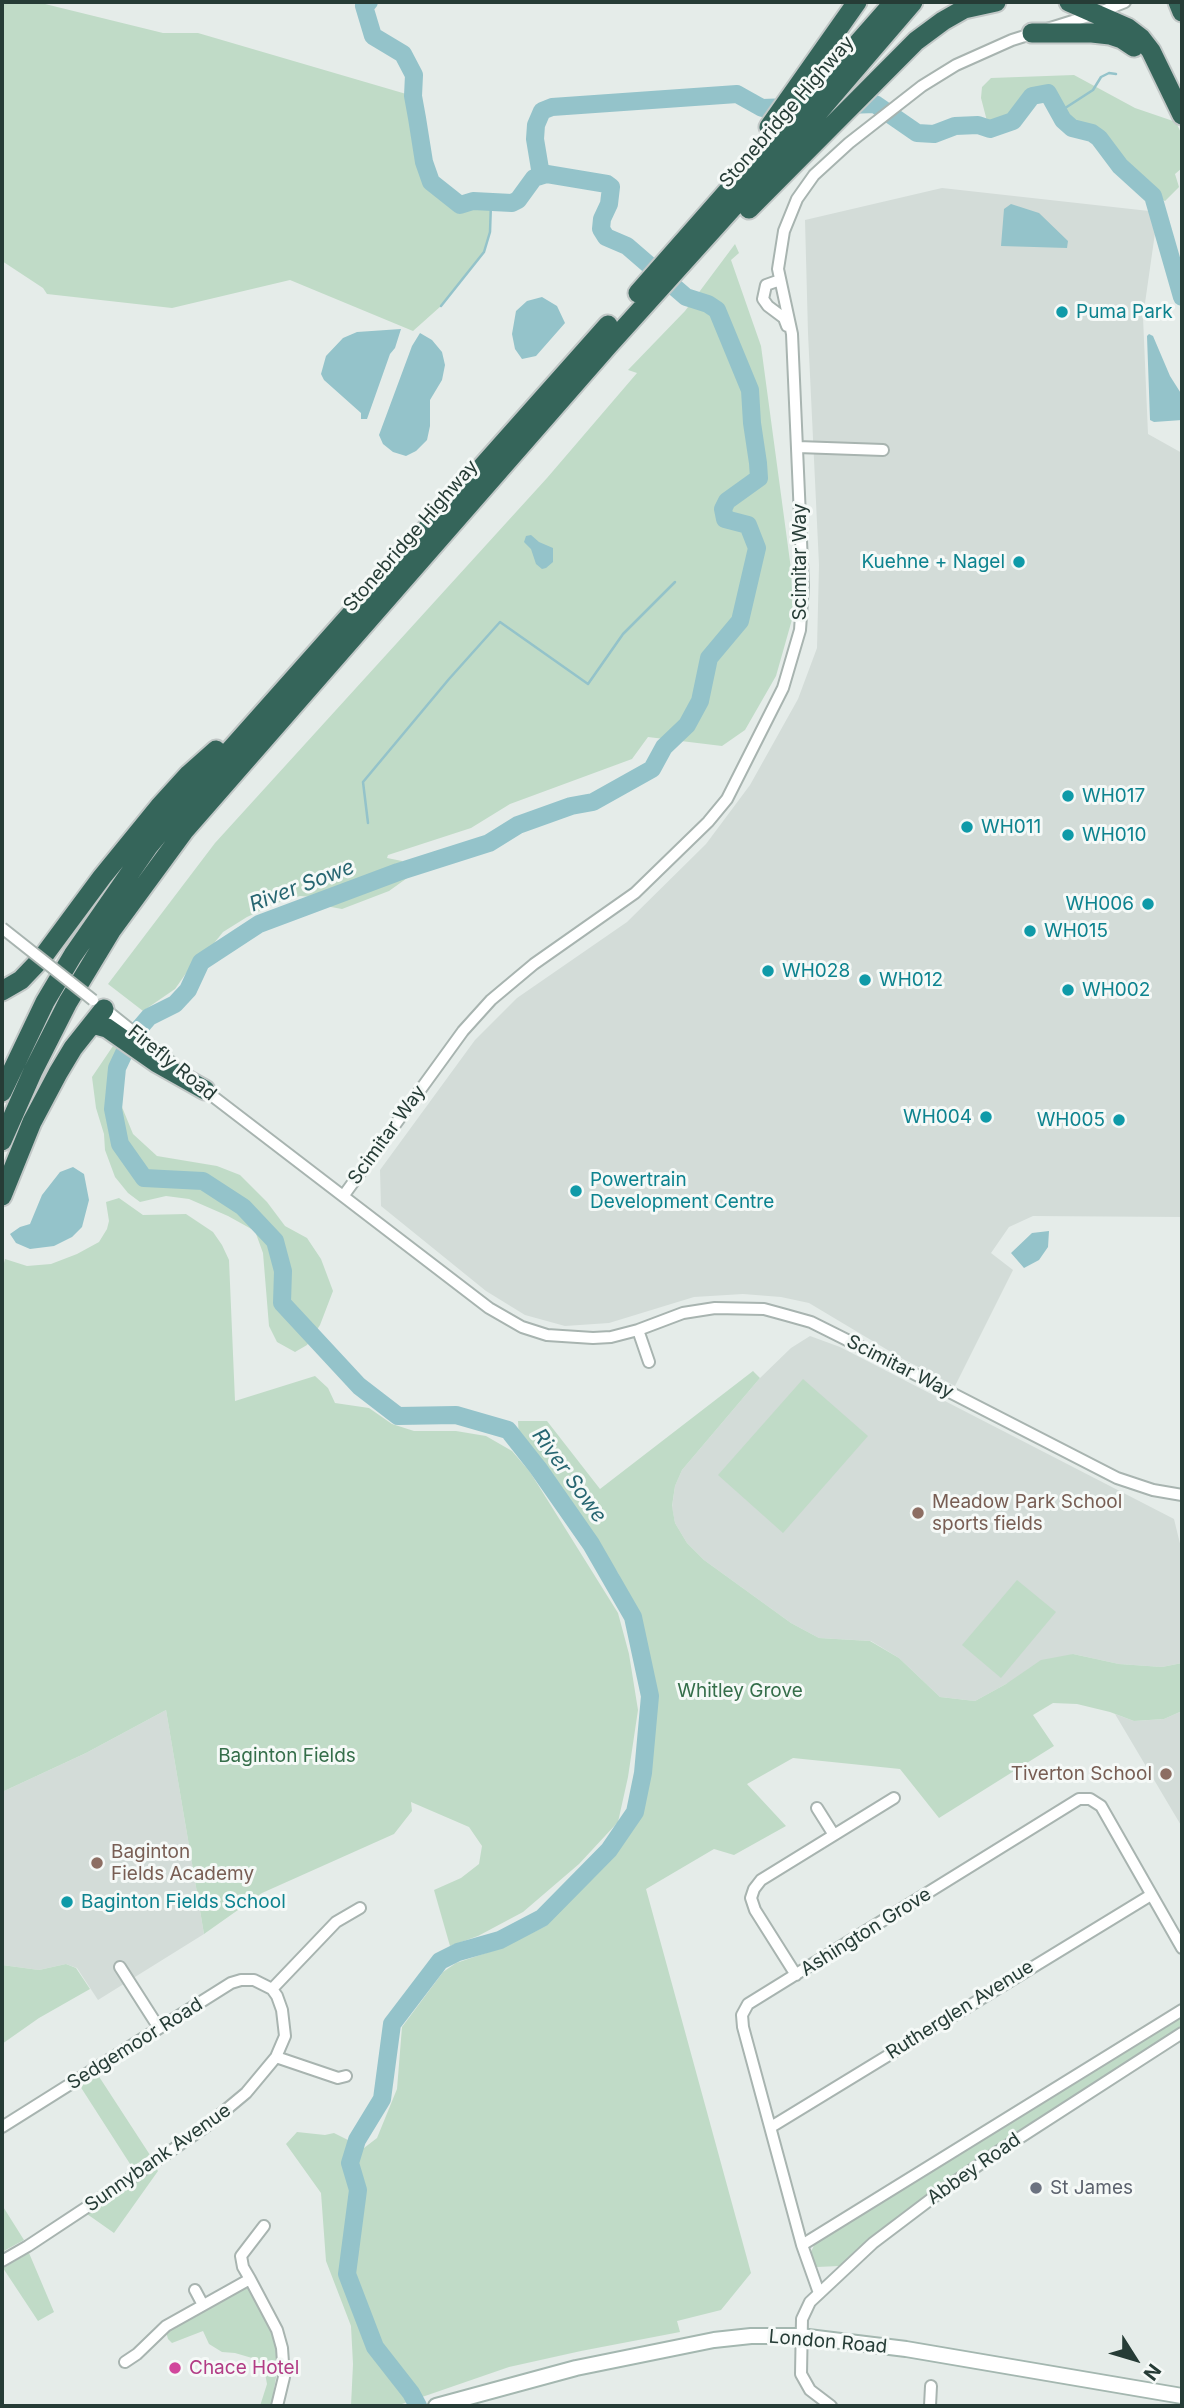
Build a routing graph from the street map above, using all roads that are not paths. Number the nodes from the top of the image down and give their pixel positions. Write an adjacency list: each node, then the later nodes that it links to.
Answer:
1 (857, 2): 12 (highway)
2 (894, 2): 12 (highway, Stonebridge Highway)
3 (913, 2): 14 (highway, Stonebridge Highway)
4 (996, 2): 14 (highway)
5 (1069, 2): 9 (highway)
6 (1125, 2): 9 (street, Scimitar Way)
7 (1178, 2): 8 (highway)
8 (1182, 12)
9 (1095, 14): 10 (street, Scimitar Way); 11 (highway)
10 (1032, 33): 11 (highway); 15 (street, Scimitar Way)
11 (1157, 64): 13 (highway)
12 (801, 97): 14 (highway, Stonebridge Highway)
13 (1182, 114)
14 (676, 261): 16 (highway, Stonebridge Highway)
15 (780, 280): 17 (street, Scimitar Way); 17 (street, Scimitar Way)
16 (650, 296): 20 (highway, Stonebridge Highway); 26 (highway, Stonebridge Highway)
17 (792, 334): 18 (street, Scimitar Way)
18 (798, 447): 19 (street); 27 (street, Scimitar Way)
19 (883, 450)
20 (282, 692): 22 (highway); 25 (highway, Stonebridge Highway)
21 (2, 928): 23 (street, bridge)
22 (2, 991)
23 (102, 1016): 24 (highway); 28 (highway)
24 (205, 1090): 27 (street, Firefly Road)
25 (2, 1092)
26 (2, 1141)
27 (344, 1195): 29 (street, Scimitar Way)
28 (2, 1196)
29 (638, 1331): 30 (street); 31 (street, Scimitar Way)
30 (649, 1362)
31 (1182, 1495)
32 (894, 1798): 34 (street)
33 (817, 1808): 34 (street)
34 (834, 1835): 39 (street)
35 (1151, 1895): 37 (street, Ashington Grove); 39 (street, Ashington Grove); 47 (street, Rutherglen Avenue)
36 (360, 1908): 40 (street)
37 (1182, 1948)
38 (120, 1967): 42 (street)
39 (796, 1975): 47 (street, Ashington Grove)
40 (272, 1989): 42 (street, Sedgemoor Road); 44 (street, Sunnybank Avenue)
41 (1182, 2010): 49 (street, Abbey Road)
42 (159, 2028): 46 (street, Sedgemoor Road)
43 (1182, 2033): 53 (street, Abbey Road)
44 (275, 2057): 45 (street); 50 (street, Sunnybank Avenue)
45 (346, 2076)
46 (2, 2127)
47 (771, 2127): 49 (street, Ashington Grove)
48 (264, 2226): 51 (street)
49 (802, 2245): 53 (street, Ashington Grove)
50 (2, 2261)
51 (250, 2279): 54 (street); 60 (street)
52 (195, 2290): 54 (street)
53 (819, 2293): 55 (street, Abbey Road)
54 (203, 2305): 56 (street)
55 (800, 2336): 58 (main road, London Road); 59 (main road, London Road); 61 (street, Abbey Road)
56 (125, 2362)
57 (931, 2386): 62 (street)
58 (1182, 2396)
59 (442, 2404)
60 (277, 2406)
61 (831, 2406)
62 (930, 2406)

